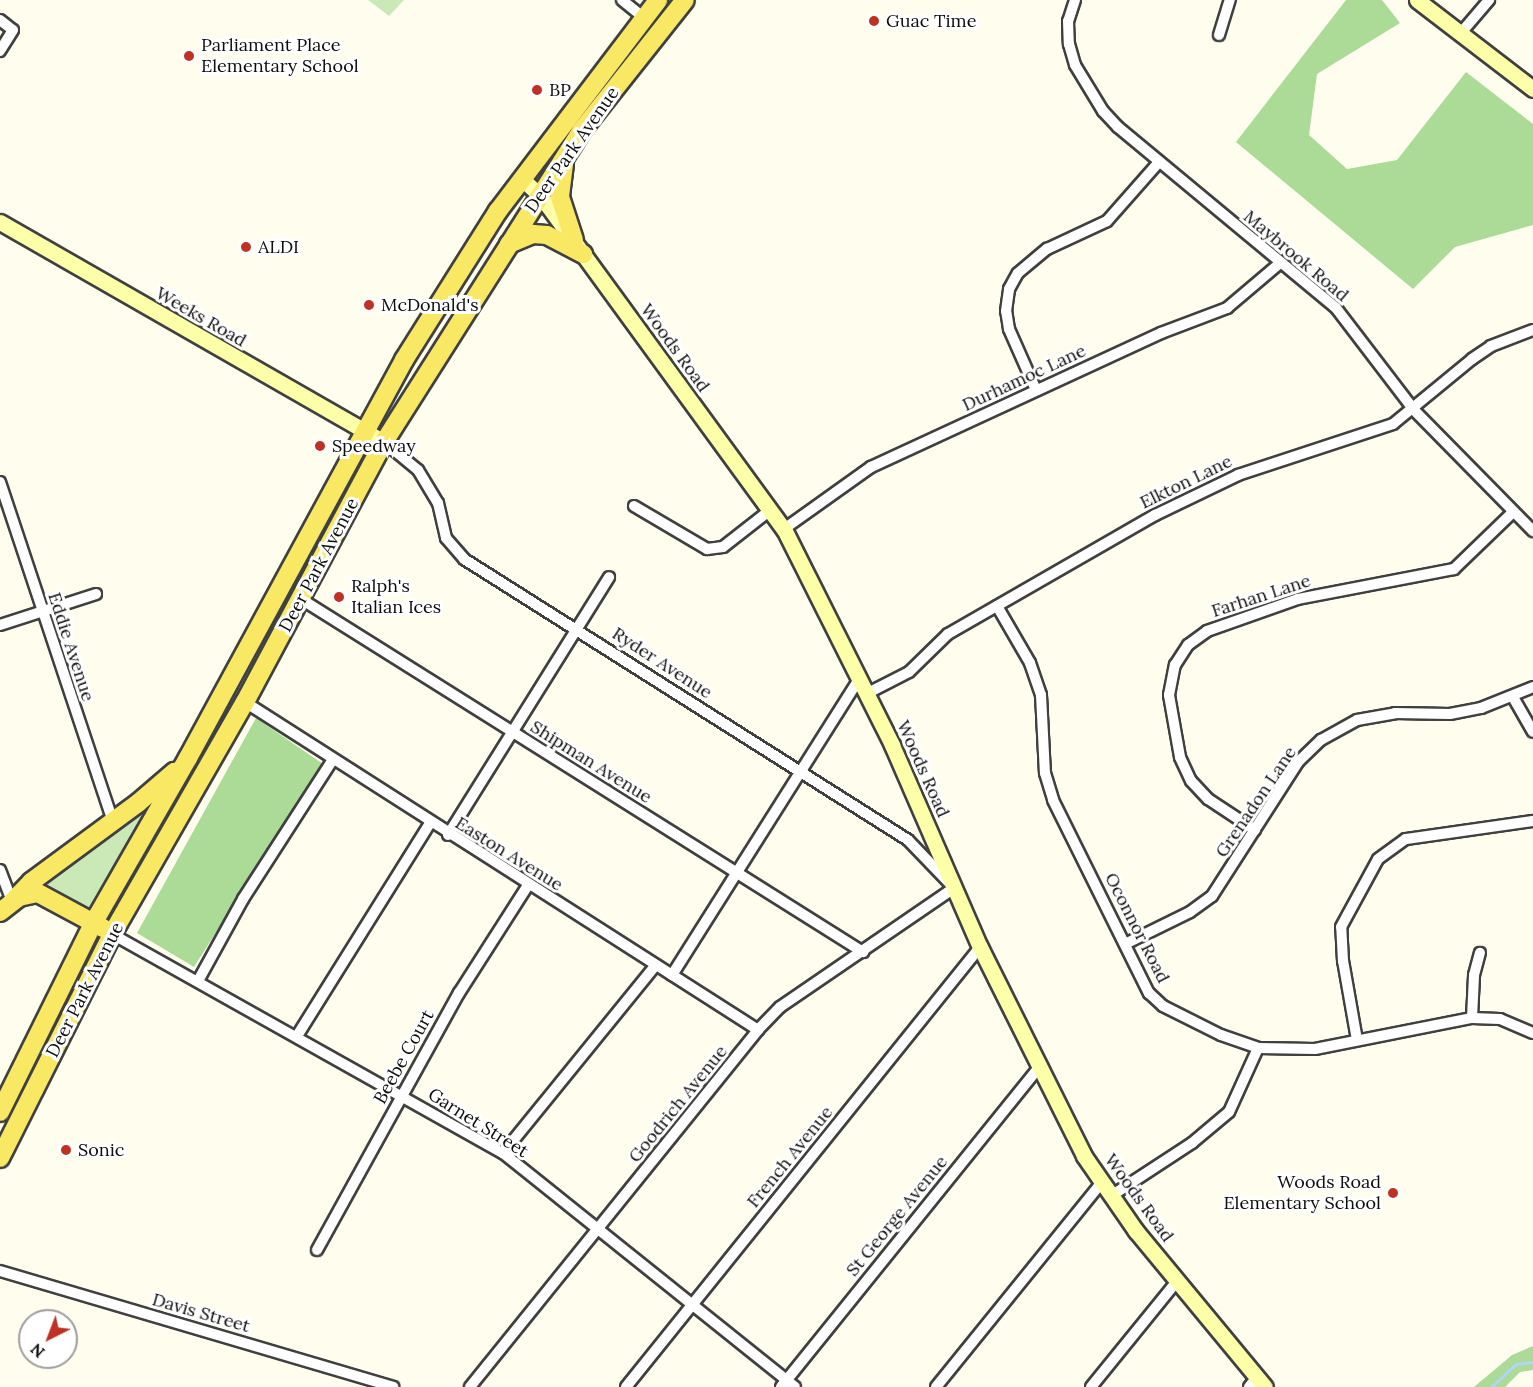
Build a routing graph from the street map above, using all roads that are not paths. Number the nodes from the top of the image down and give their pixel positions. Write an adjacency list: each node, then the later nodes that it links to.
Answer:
1 (622, 0): 8 (street)
2 (658, 0): 8 (main road, Deer Park Avenue)
3 (685, 0): 14 (main road, Deer Park Avenue)
4 (1075, 0): 15 (street, Maybrook Road)
5 (1230, 0): 10 (street)
6 (1417, 0): 11 (street)
7 (1489, 0): 11 (street)
8 (643, 17): 16 (main road, Deer Park Avenue)
9 (0, 20): 12 (street)
10 (1219, 34)
11 (1460, 34): 13 (street)
12 (0, 51)
13 (1533, 89)
14 (567, 153): 17 (main road, Deer Park Avenue); 20 (main road)
15 (1159, 162): 21 (street, Maybrook Road); 23 (street)
16 (522, 179): 17 (street, Woods Road); 25 (main road, Deer Park Avenue)
17 (540, 195): 19 (main road, Deer Park Avenue); 20 (street, Woods Road)
18 (0, 222): 25 (street, Weeks Road)
19 (509, 244): 20 (main road); 26 (main road, Deer Park Avenue)
20 (578, 247): 29 (street, Woods Road)
21 (1280, 263): 23 (street, Durhamoc Lane); 24 (street, Maybrook Road)
22 (1533, 330): 24 (street, Elkton Lane)
23 (1036, 390): 31 (street, Durhamoc Lane)
24 (1414, 410): 30 (street, Maybrook Road); 36 (street, Elkton Lane)
25 (364, 431): 26 (street, Weeks Road); 47 (main road, Deer Park Avenue)
26 (384, 442): 35 (main road, Deer Park Avenue); 39 (street, Ryder Avenue)
27 (0, 482): 37 (street, Eddie Avenue)
28 (634, 506): 29 (street)
29 (770, 512): 31 (street, Woods Road)
30 (1513, 512): 32 (street, Maybrook Road); 53 (street, Farhan Lane)
31 (784, 529): 40 (street, Woods Road)
32 (1533, 531)
33 (609, 577): 39 (street)
34 (96, 594): 37 (street)
35 (301, 599): 44 (main road, Deer Park Avenue); 45 (street, Shipman Avenue)
36 (997, 606): 42 (street, Elkton Lane); 62 (street, Oconnor Road)
37 (42, 611): 38 (street); 51 (street, Eddie Avenue)
38 (0, 625)
39 (577, 629): 45 (street); 49 (street, Ryder Avenue)
40 (859, 679): 42 (street, Woods Road); 49 (street)
41 (1533, 687): 43 (street, Grenadon Lane)
42 (866, 694): 58 (street, Woods Road)
43 (1513, 697): 46 (street); 53 (street, Grenadon Lane)
44 (245, 702): 48 (street, Easton Avenue); 61 (main road, Deer Park Avenue)
45 (512, 732): 54 (street); 56 (street, Shipman Avenue)
46 (1533, 732)
47 (188, 758): 51 (main road); 60 (main road, Deer Park Avenue)
48 (332, 761): 52 (street, Easton Avenue); 68 (street)
49 (800, 771): 56 (street); 58 (street, Ryder Avenue)
50 (1533, 821): 73 (street)
51 (113, 822): 59 (main road)
52 (430, 823): 54 (street, Easton Avenue); 72 (street)
53 (1255, 830): 62 (street, Grenadon Lane)
54 (448, 835): 57 (street, Easton Avenue)
55 (0, 870): 59 (street)
56 (736, 873): 64 (street, Shipman Avenue); 67 (street)
57 (528, 885): 66 (street, Easton Avenue); 76 (street, Beebe Court)
58 (954, 888): 63 (street, Woods Road); 64 (street, Goodrich Avenue)
59 (6, 907): 60 (main road)
60 (94, 922): 61 (main road); 77 (main road, Deer Park Avenue)
61 (112, 934): 68 (street, Garnet Street); 79 (main road, Deer Park Avenue)
62 (1125, 944): 74 (street, Oconnor Road)
63 (980, 947): 75 (street, Woods Road); 86 (street, French Avenue)
64 (863, 952): 70 (street, Goodrich Avenue)
65 (1480, 953): 69 (street)
66 (656, 965): 67 (street, Easton Avenue); 78 (street)
67 (672, 975): 70 (street, Easton Avenue)
68 (198, 981): 72 (street, Garnet Street)
69 (1472, 1018): 71 (street, Oconnor Road); 73 (street, Oconnor Road)
70 (758, 1030): 82 (street, Goodrich Avenue)
71 (1533, 1033)
72 (297, 1036): 76 (street, Garnet Street)
73 (1357, 1040): 74 (street, Oconnor Road)
74 (1258, 1048): 81 (street)
75 (1040, 1066): 80 (street, Woods Road); 88 (street, St George Avenue)
76 (401, 1095): 78 (street, Garnet Street); 83 (street, Beebe Court)
77 (0, 1112)
78 (503, 1154): 82 (street, Garnet Street)
79 (0, 1158)
80 (1102, 1182): 81 (street, Woods Road); 92 (street)
81 (1111, 1196): 85 (street, Woods Road)
82 (597, 1230): 86 (street, Garnet Street); 90 (street, Goodrich Avenue)
83 (317, 1250)
84 (0, 1271): 89 (street, Davis Street)
85 (1177, 1281): 87 (street, Woods Road); 93 (street)
86 (691, 1306): 88 (street, Garnet Street); 91 (street, French Avenue)
87 (1257, 1384)
88 (787, 1385)
89 (393, 1387)
90 (470, 1387)
91 (626, 1387)
92 (936, 1387)
93 (1091, 1387)

